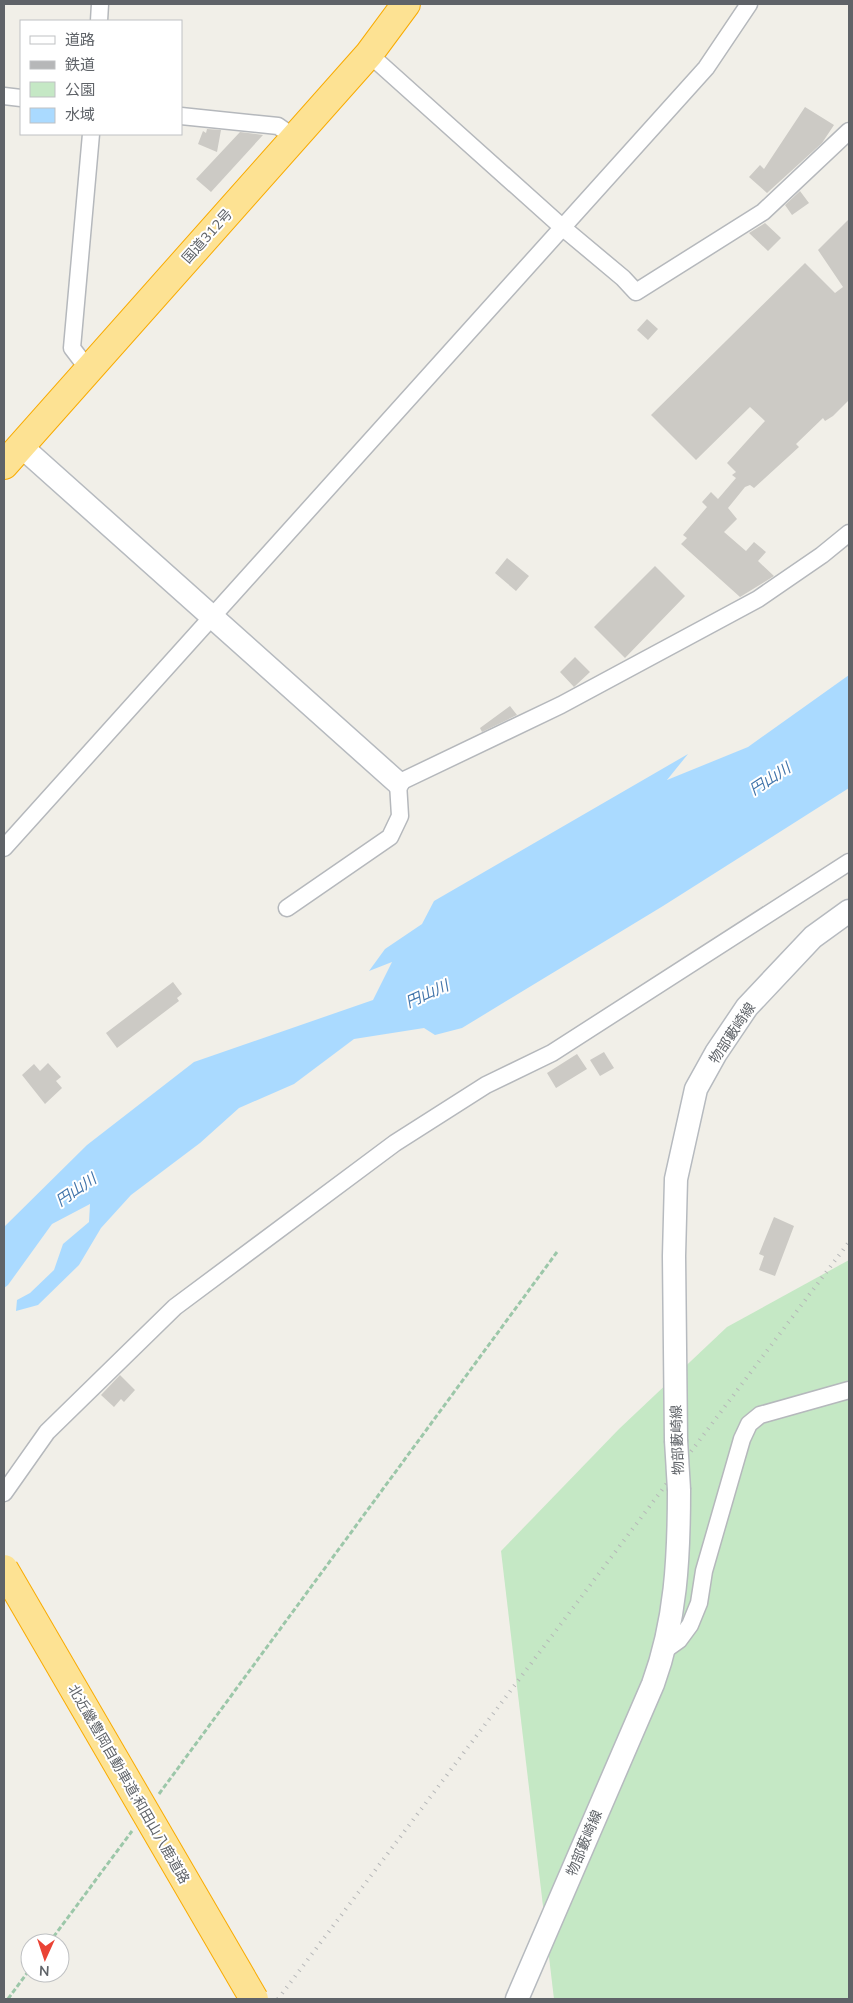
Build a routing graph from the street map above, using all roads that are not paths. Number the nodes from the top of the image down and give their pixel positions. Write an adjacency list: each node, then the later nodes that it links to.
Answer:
1 (100, 4): 4 (street)
2 (406, 4): 5 (highway, 国道312号)
3 (749, 4): 12 (street)
4 (99, 20)
5 (369, 54): 11 (highway, 国道312号); 12 (street)
6 (4, 96): 7 (street)
7 (20, 98)
8 (182, 116): 11 (street)
9 (849, 131): 12 (street)
10 (91, 135): 13 (street)
11 (295, 138): 13 (highway, 国道312号)
12 (562, 227): 16 (street)
13 (88, 369): 14 (highway, 国道312号)
14 (13, 456): 16 (main road)
15 (849, 532): 17 (street)
16 (211, 618): 17 (main road); 18 (street)
17 (398, 783): 20 (street)
18 (4, 848)
19 (849, 862): 23 (street)
20 (287, 908)
21 (849, 912): 25 (main road, 物部藪崎線, bridge)
22 (849, 1390): 25 (street)
23 (4, 1493)
24 (4, 1569): 26 (highway, 北近畿豊岡自動車道;和田山八鹿道路, bridge)
25 (666, 1650): 27 (main road, 物部藪崎線)
26 (254, 1999)
27 (517, 1999)

